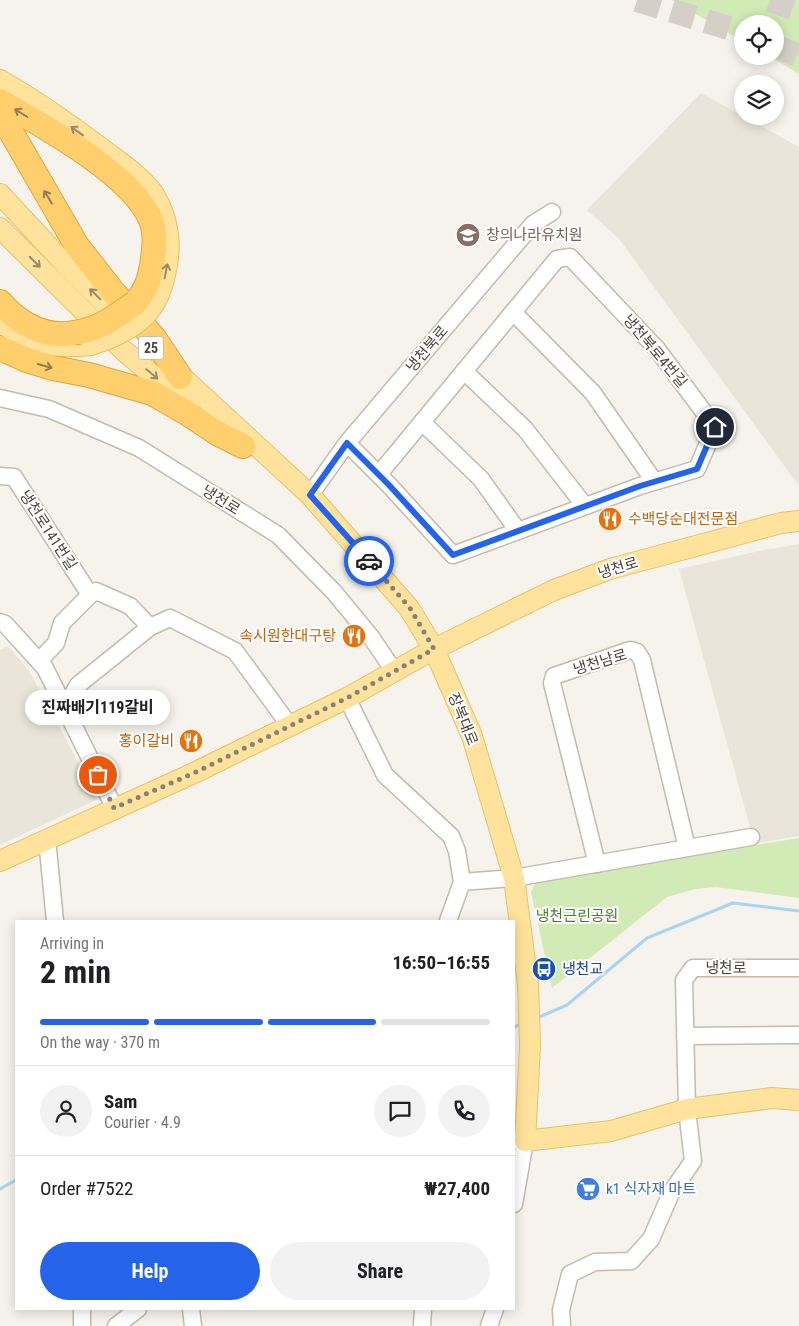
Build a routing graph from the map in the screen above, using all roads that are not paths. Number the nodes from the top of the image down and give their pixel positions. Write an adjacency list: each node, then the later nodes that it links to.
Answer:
1 (0, 80): 8 (main road, one-way to 1)
2 (0, 101): 8 (highway, one-way to 2)
3 (0, 120): 14 (highway, one-way to 3)
4 (0, 194): 14 (main road, 25, one-way to 4)
5 (552, 212): 17 (street, 냉천북로)
6 (0, 228): 18 (main road, 25, one-way to 18)
7 (0, 302): 11 (highway)
8 (140, 309): 11 (highway, bridge)
9 (513, 312): 13 (street); 21 (street); 21 (street, 냉천북로4번길)
10 (0, 322): 11 (main road)
11 (82, 339)
12 (0, 348): 18 (highway, one-way to 18)
13 (464, 371): 16 (street); 23 (street)
14 (180, 377): 22 (main road, 25)
15 (0, 398): 31 (street, 냉천로)
16 (422, 422): 19 (street); 25 (street)
17 (347, 443): 19 (street, 냉천북로4번길); 22 (street, 냉천북로)
18 (243, 446): 22 (main road, 25)
19 (378, 474): 25 (street, 냉천북로4번길)
20 (0, 476): 26 (street, 냉천로141번길)
21 (654, 482): 23 (street, 냉천북로4번길)
22 (310, 495): 29 (main road, 장복대로)
23 (585, 506): 25 (street, 냉천북로4번길)
24 (799, 521): 29 (main road, 냉천로)
25 (518, 531)
26 (93, 593): 28 (street); 30 (street)
27 (0, 622): 30 (street)
28 (150, 627): 33 (street); 34 (street)
29 (434, 649): 31 (main road, 냉천로); 41 (main road, 장복대로)
30 (39, 661): 33 (street)
31 (394, 671): 32 (main road, 냉천로)
32 (347, 698): 34 (main road, 냉천로); 42 (street)
33 (64, 708): 35 (street)
34 (290, 726): 35 (main road, 냉천로)
35 (114, 808): 37 (main road, 냉천로)
36 (751, 837): 38 (street)
37 (47, 839): 39 (main road, 냉천로); 43 (street)
38 (687, 848): 40 (street); 40 (street, 냉천남로)
39 (0, 861)
40 (597, 864): 41 (street)
41 (514, 878): 42 (street); 50 (main road, 장복대로)
42 (462, 882): 44 (street)
43 (55, 920)
44 (448, 920)
45 (799, 968): 47 (street, 냉천로)
46 (799, 1035): 47 (street)
47 (685, 1036): 49 (street, 냉천로)
48 (799, 1100): 49 (main road)
49 (687, 1109): 50 (main road); 62 (street, 냉천로)
50 (519, 1141): 51 (street)
51 (515, 1191)
52 (82, 1310): 57 (street)
53 (137, 1310): 58 (street)
54 (191, 1310): 59 (street)
55 (423, 1310): 60 (street)
56 (495, 1310): 61 (street)
57 (82, 1326)
58 (116, 1326)
59 (193, 1326)
60 (422, 1326)
61 (489, 1326)
62 (562, 1326)

